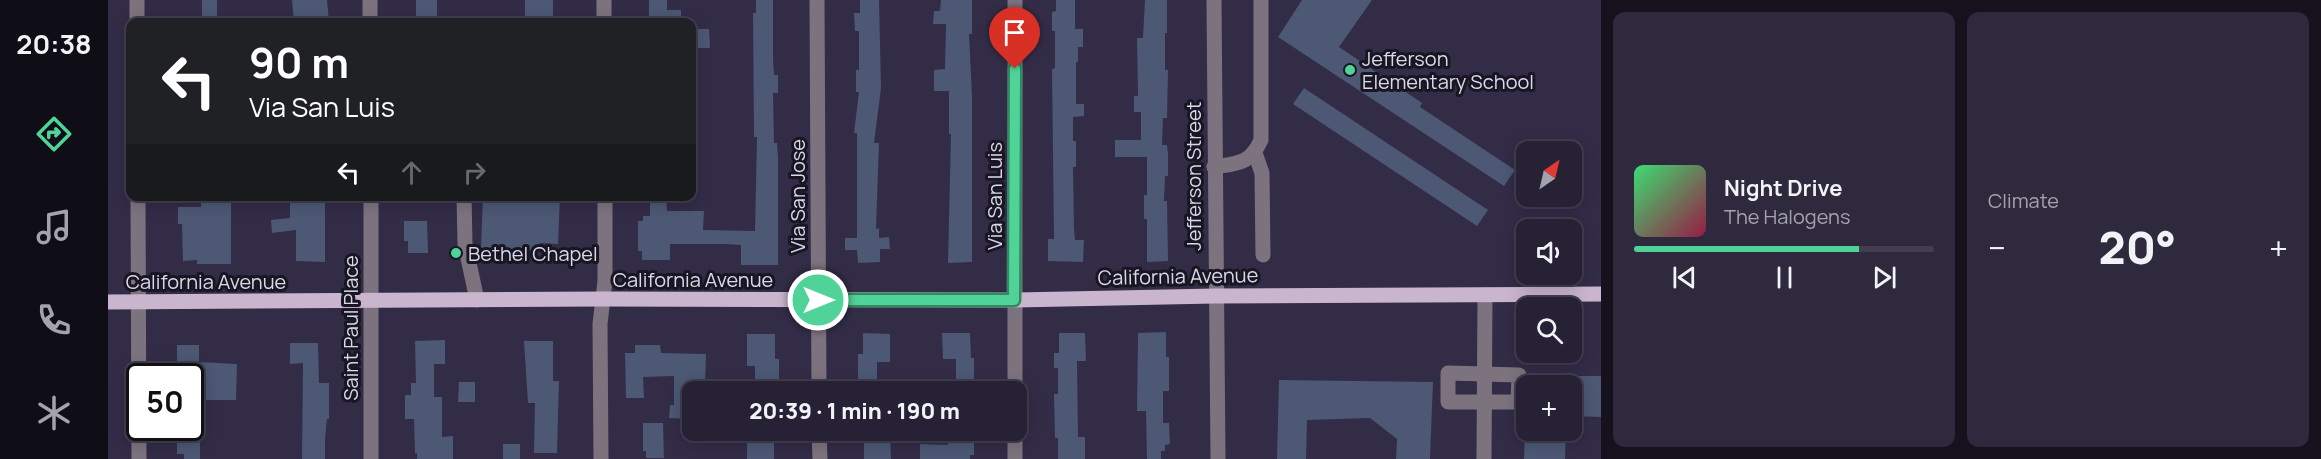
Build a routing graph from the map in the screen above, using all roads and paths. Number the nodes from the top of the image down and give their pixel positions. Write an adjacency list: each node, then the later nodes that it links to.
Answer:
1 (136, 0): 8 (street)
2 (370, 0): 9 (street)
3 (604, 0): 10 (street)
4 (817, 0): 23 (street, Via San Jose)
5 (1015, 0): 24 (street, Via San Luis)
6 (1214, 0): 12 (street, Jefferson Street)
7 (1261, 0): 11 (street)
8 (137, 18)
9 (370, 18)
10 (604, 18)
11 (1255, 153): 12 (street); 17 (street)
12 (1214, 167): 20 (street, Jefferson Street)
13 (138, 201): 27 (street)
14 (371, 201): 25 (street, Saint Paul Place)
15 (464, 201): 22 (street)
16 (605, 201): 21 (street)
17 (1263, 255)
18 (1601, 294): 19 (main road, California Avenue)
19 (1485, 295): 20 (main road, California Avenue); 28 (street)
20 (1215, 296): 24 (main road, California Avenue); 39 (street, Jefferson Street)
21 (603, 299): 22 (main road, California Avenue); 23 (main road, California Avenue); 36 (street)
22 (477, 300): 25 (main road, California Avenue)
23 (818, 300): 24 (main road, California Avenue); 29 (street, Via San Jose)
24 (1014, 300): 30 (street, Via San Luis)
25 (371, 301): 27 (main road, California Avenue); 35 (street, Saint Paul Place)
26 (108, 302): 27 (main road, California Avenue)
27 (138, 302): 34 (street)
28 (1484, 374): 31 (street); 31 (street); 31 (street)
29 (819, 381)
30 (1015, 381)
31 (1484, 402): 40 (street)
32 (819, 441): 37 (street)
33 (1015, 441): 38 (street)
34 (139, 459)
35 (370, 459)
36 (601, 459)
37 (820, 459)
38 (1015, 459)
39 (1218, 459)
40 (1484, 459)

